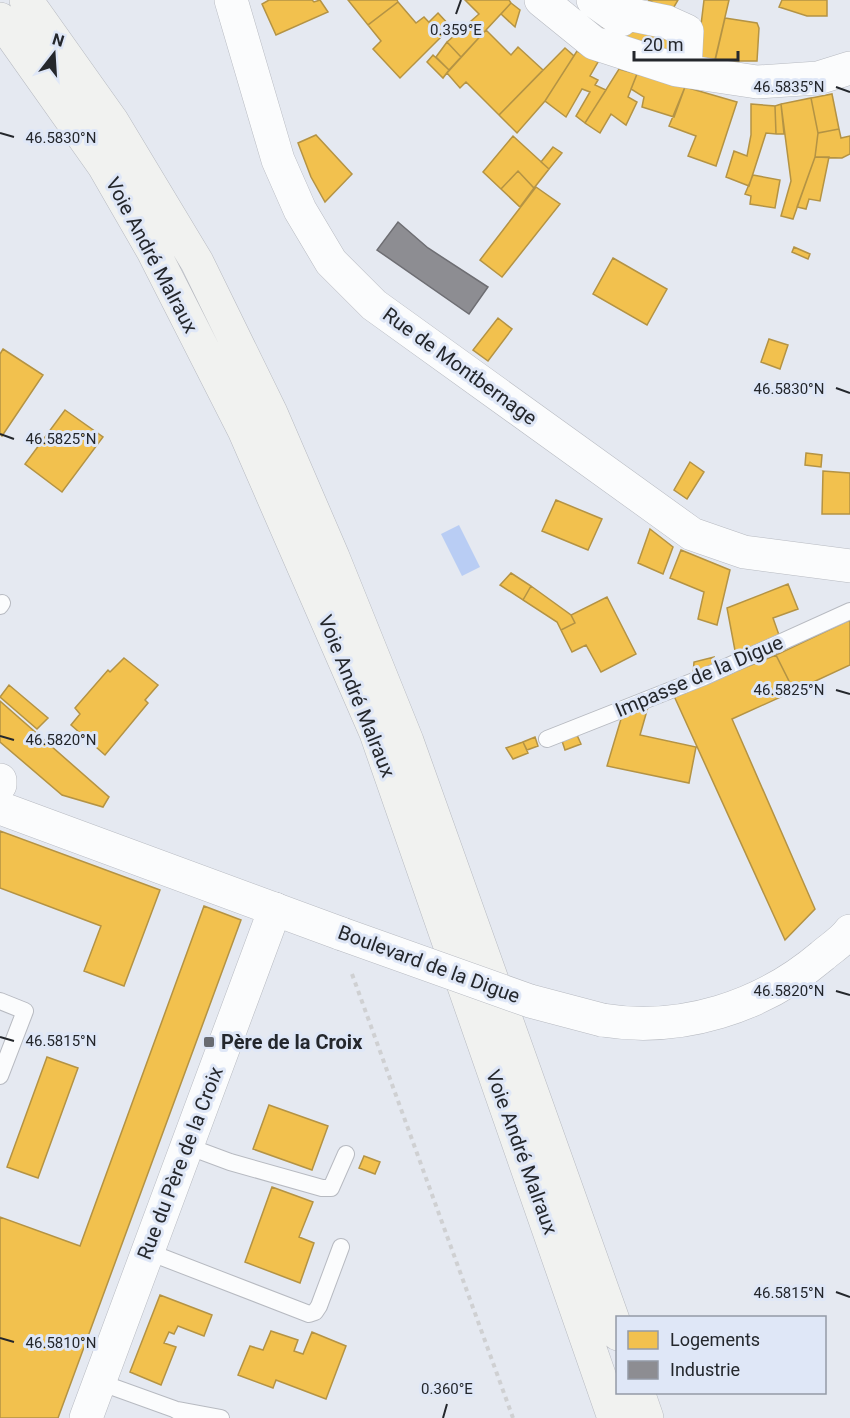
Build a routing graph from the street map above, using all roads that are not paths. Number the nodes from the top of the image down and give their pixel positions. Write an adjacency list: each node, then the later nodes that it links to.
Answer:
1 (26, 0): 22 (main road, Voie André Malraux)
2 (231, 0): 8 (street, Rue de Montbernage)
3 (542, 0): 7 (street)
4 (593, 0): 7 (street)
5 (0, 20): 29 (main road, Voie André Malraux)
6 (850, 68): 7 (street)
7 (685, 71)
8 (850, 566)
9 (850, 611): 10 (lane, Impasse de la Digue)
10 (547, 739)
11 (0, 780): 12 (street)
12 (0, 785)
13 (0, 808): 14 (street, Boulevard de la Digue)
14 (275, 909): 15 (street, Boulevard de la Digue, bridge); 18 (street, Rue du Père de la Croix)
15 (850, 931)
16 (0, 1001): 17 (lane)
17 (0, 1076)
18 (187, 1146): 19 (lane); 21 (street, Rue du Père de la Croix)
19 (346, 1154)
20 (341, 1246): 21 (lane)
21 (146, 1251): 23 (street, Rue du Père de la Croix)
22 (616, 1328)
23 (99, 1382): 25 (lane); 26 (street, Rue du Père de la Croix)
24 (639, 1394): 30 (main road)
25 (174, 1409): 27 (lane); 28 (lane)
26 (86, 1418)
27 (190, 1418)
28 (221, 1418)
29 (614, 1418)
30 (647, 1418)

